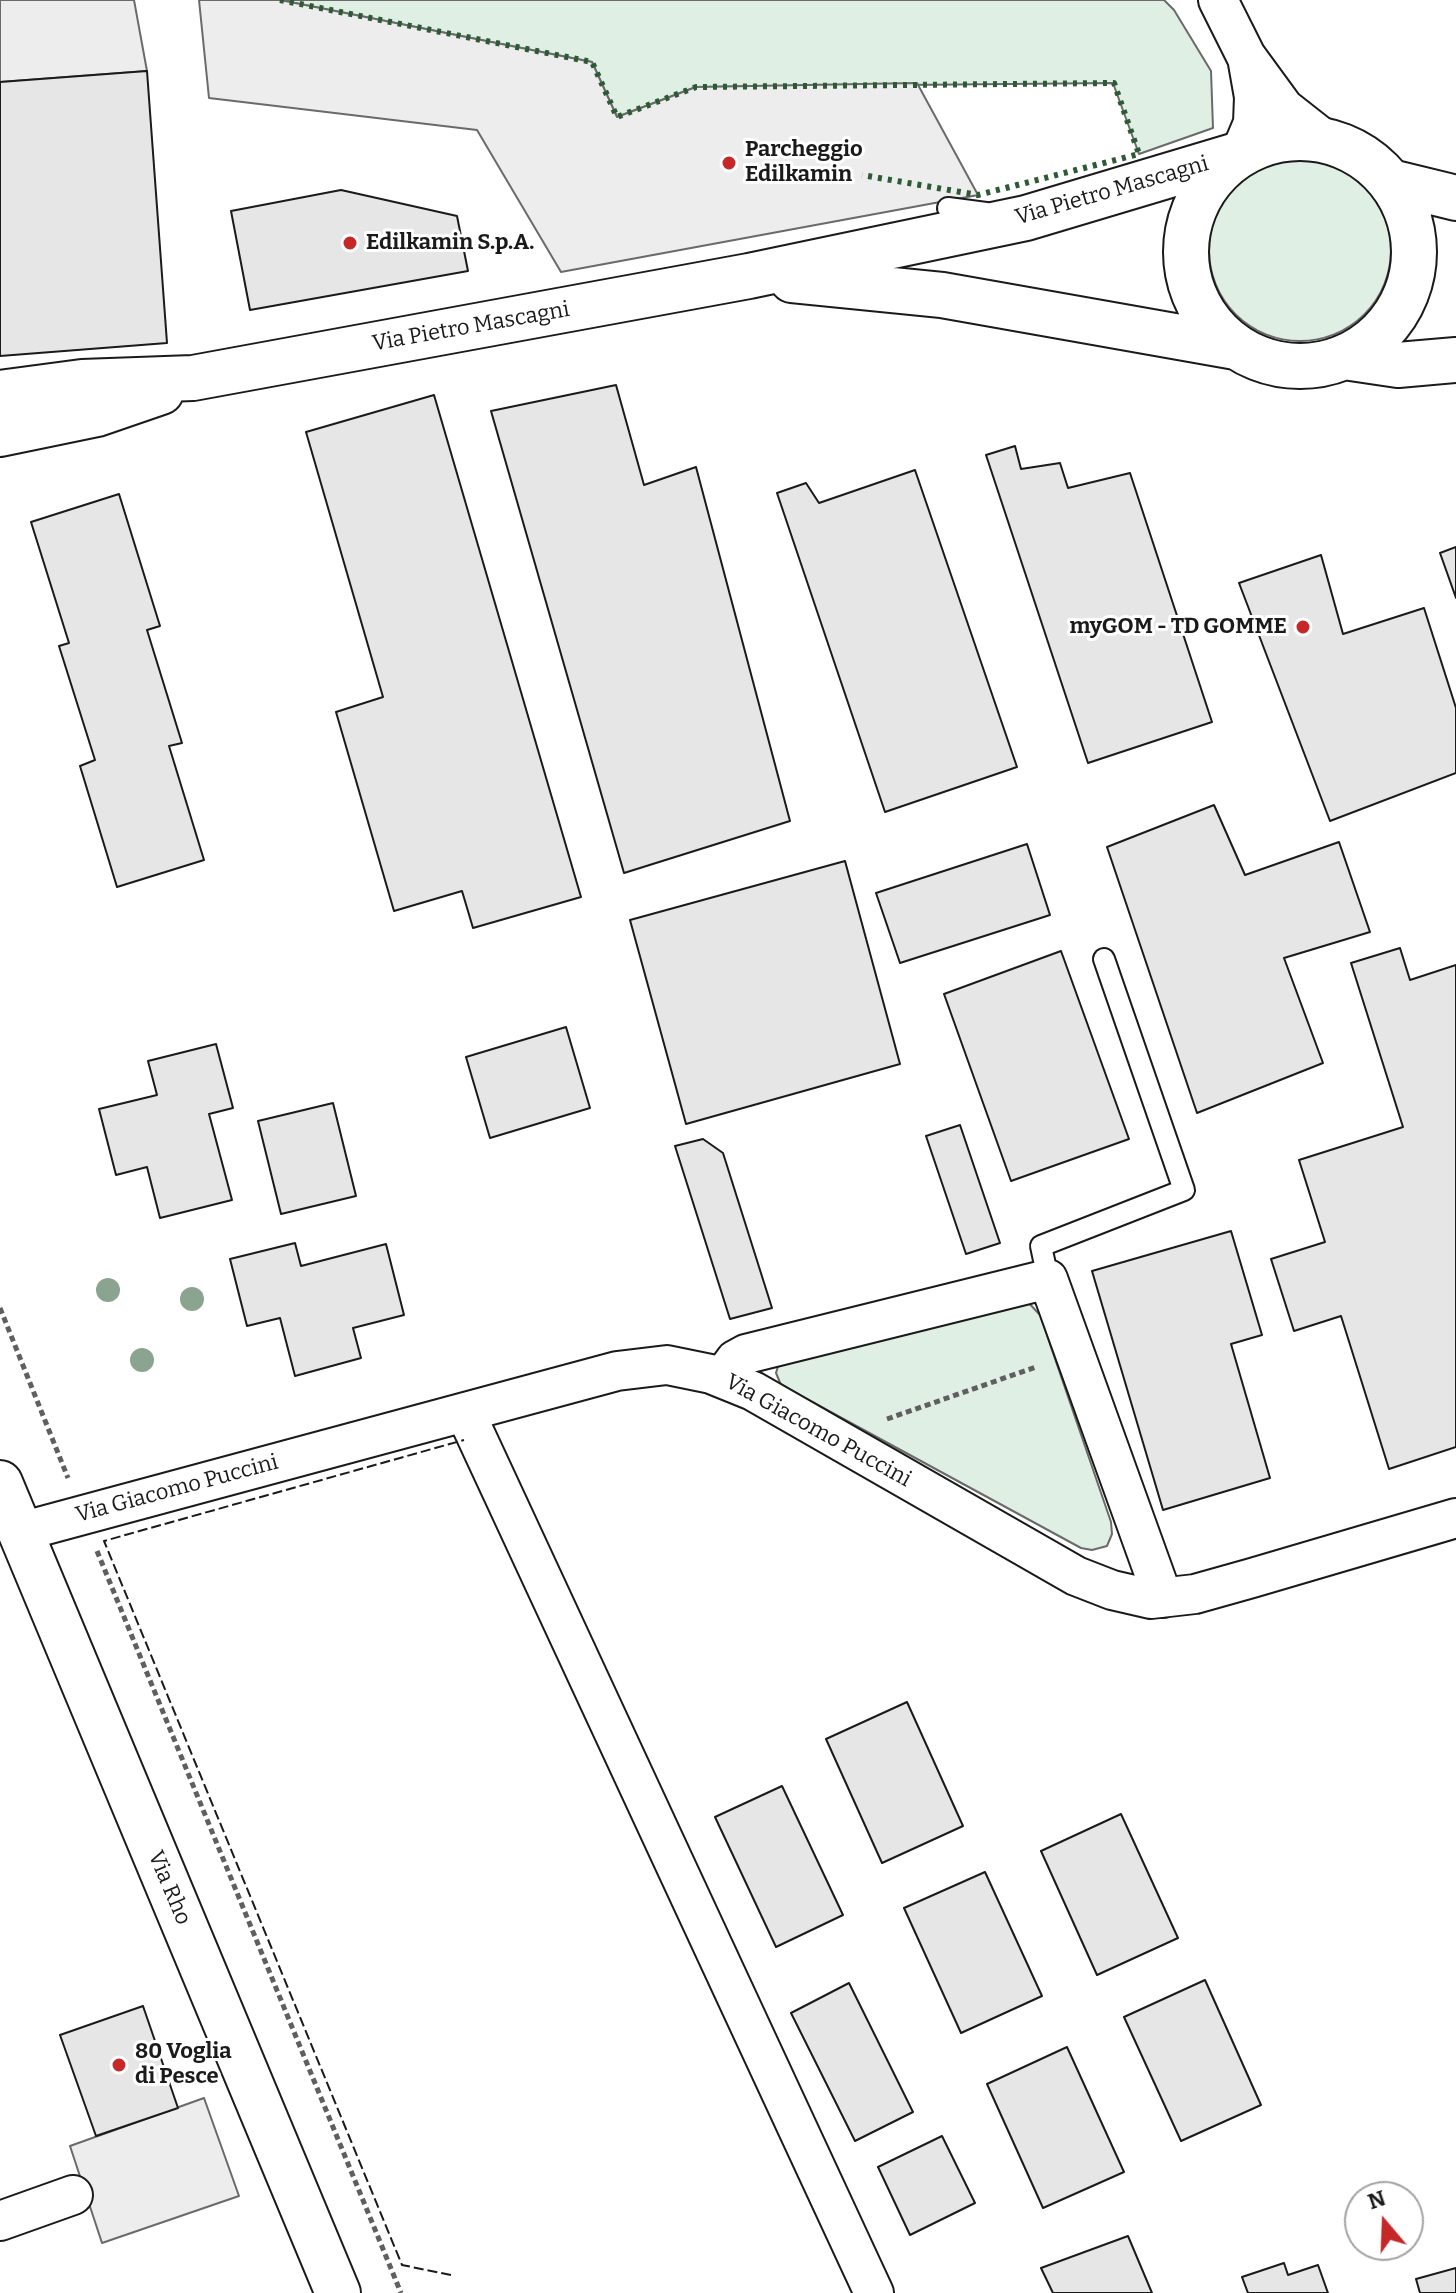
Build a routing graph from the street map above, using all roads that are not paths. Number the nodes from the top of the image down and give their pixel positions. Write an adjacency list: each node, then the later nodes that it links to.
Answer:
1 (1218, 0): 2 (street)
2 (1246, 56): 3 (street); 4 (street)
3 (1326, 141): 4 (main road); 5 (main road)
4 (1240, 154): 8 (main road, Via Pietro Mascagni); 10 (main road)
5 (1391, 182): 6 (main road); 11 (main road)
6 (1456, 198)
7 (948, 208): 8 (lane)
8 (1026, 218): 9 (main road, Via Pietro Mascagni)
9 (749, 276): 10 (main road, Via Pietro Mascagni); 13 (main road, Via Pietro Mascagni)
10 (1236, 347): 11 (main road)
11 (1344, 357): 12 (main road)
12 (1456, 360)
13 (193, 378): 14 (main road, Via Pietro Mascagni); 15 (main road, Via Pietro Mascagni)
14 (0, 393)
15 (0, 434)
16 (1104, 959): 17 (lane)
17 (1048, 1279): 18 (street); 23 (street)
18 (716, 1376): 19 (street, Via Giacomo Puccini); 23 (street, Via Giacomo Puccini)
19 (465, 1412): 22 (street, Via Giacomo Puccini); 27 (street)
20 (0, 1483): 22 (main road, Via Rho)
21 (1456, 1518): 23 (street, Via Giacomo Puccini)
22 (20, 1532): 26 (main road, Via Rho)
23 (1163, 1598)
24 (73, 2195): 25 (street)
25 (0, 2221)
26 (338, 2293)
27 (874, 2293)

